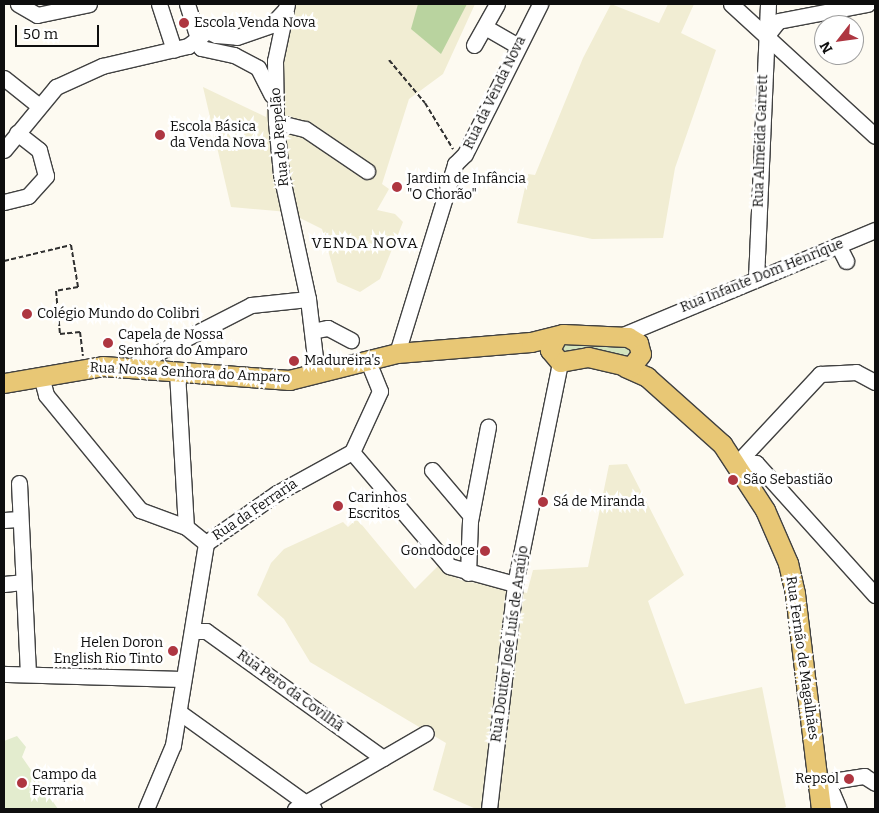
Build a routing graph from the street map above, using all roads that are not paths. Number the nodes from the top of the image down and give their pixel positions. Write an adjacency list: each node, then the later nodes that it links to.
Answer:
1 (18, 4): 2 (street)
2 (89, 4)
3 (159, 4): 18 (street)
4 (187, 4): 14 (street)
5 (497, 4): 11 (street)
6 (540, 4): 17 (street, Rua da Venda Nova)
7 (730, 4): 13 (street)
8 (768, 4): 13 (street, Rua Almeida Garrett)
9 (867, 4): 13 (street)
10 (287, 5): 12 (street); 15 (street, Rua do Repelão)
11 (485, 27): 16 (street); 17 (street)
12 (260, 29): 14 (street); 15 (street)
13 (768, 34): 25 (street); 32 (street, Rua Almeida Garrett)
14 (204, 41): 18 (street); 20 (street)
15 (279, 44): 19 (street, Rua do Repelão)
16 (474, 45)
17 (518, 46): 40 (street, Rua da Venda Nova)
18 (177, 50): 22 (street)
19 (275, 61): 20 (street); 23 (street, Rua do Repelão)
20 (258, 68): 23 (street)
21 (4, 78): 22 (street)
22 (38, 105): 24 (street)
23 (276, 117): 27 (street); 33 (street, Rua do Repelão)
24 (17, 133): 26 (street); 28 (street)
25 (875, 136)
26 (4, 150)
27 (367, 171)
28 (4, 202)
29 (875, 230): 30 (street, Rua Infante Dom Henrique)
30 (838, 245): 31 (street); 32 (street, Rua Infante Dom Henrique)
31 (846, 262)
32 (756, 279): 34 (street, Rua Infante Dom Henrique)
33 (308, 299): 35 (street, Rua do Repelão); 44 (street)
34 (650, 323): 37 (street, Rua Infante Dom Henrique); 41 (street)
35 (312, 331): 38 (street); 46 (street, Rua do Repelão)
36 (557, 336): 37 (main road); 39 (main road); 42 (main road)
37 (618, 337): 41 (main road)
38 (351, 340)
39 (531, 342): 40 (main road); 42 (main road)
40 (396, 353): 43 (main road, Rua Nossa Senhora do Amparo)
41 (635, 358): 42 (main road); 52 (main road, Rua Fernão de Magalhães)
42 (556, 359): 63 (street, Rua Doutor José Luís de Araújo)
43 (368, 361): 46 (main road, Rua Nossa Senhora do Amparo); 51 (street)
44 (128, 368): 45 (main road, Rua Nossa Senhora do Amparo); 47 (main road, Rua Nossa Senhora do Amparo)
45 (177, 372): 46 (main road, Rua Nossa Senhora do Amparo); 58 (street)
46 (317, 374)
47 (41, 376): 49 (main road, Rua Nossa Senhora do Amparo); 58 (street)
48 (875, 382): 52 (street)
49 (4, 383)
50 (488, 427): 55 (street)
51 (352, 452): 59 (street, Rua da Ferraria); 60 (street)
52 (737, 463): 64 (street); 72 (main road, Rua Fernão de Magalhães)
53 (432, 470): 55 (street)
54 (19, 483): 56 (street)
55 (472, 516): 60 (street)
56 (20, 519): 57 (street); 61 (street)
57 (4, 520)
58 (186, 527): 59 (street)
59 (206, 544): 65 (street, Rua da Ferraria)
60 (468, 573): 63 (street)
61 (22, 582): 62 (street); 67 (street)
62 (4, 584)
63 (516, 584): 76 (street, Rua Doutor José Luís de Araújo)
64 (875, 595)
65 (194, 632): 68 (street, Rua da Ferraria); 71 (street, Rua Pero da Covilhã)
66 (4, 674): 67 (street)
67 (28, 674): 68 (street)
68 (183, 679): 69 (street, Rua da Ferraria)
69 (179, 712): 74 (street); 75 (street, Rua da Ferraria)
70 (426, 733): 71 (street)
71 (383, 758): 74 (street)
72 (823, 782): 73 (street); 77 (main road, Rua Fernão de Magalhães); 78 (street)
73 (875, 784)
74 (305, 807)
75 (146, 809)
76 (489, 809)
77 (821, 809)
78 (839, 809)

